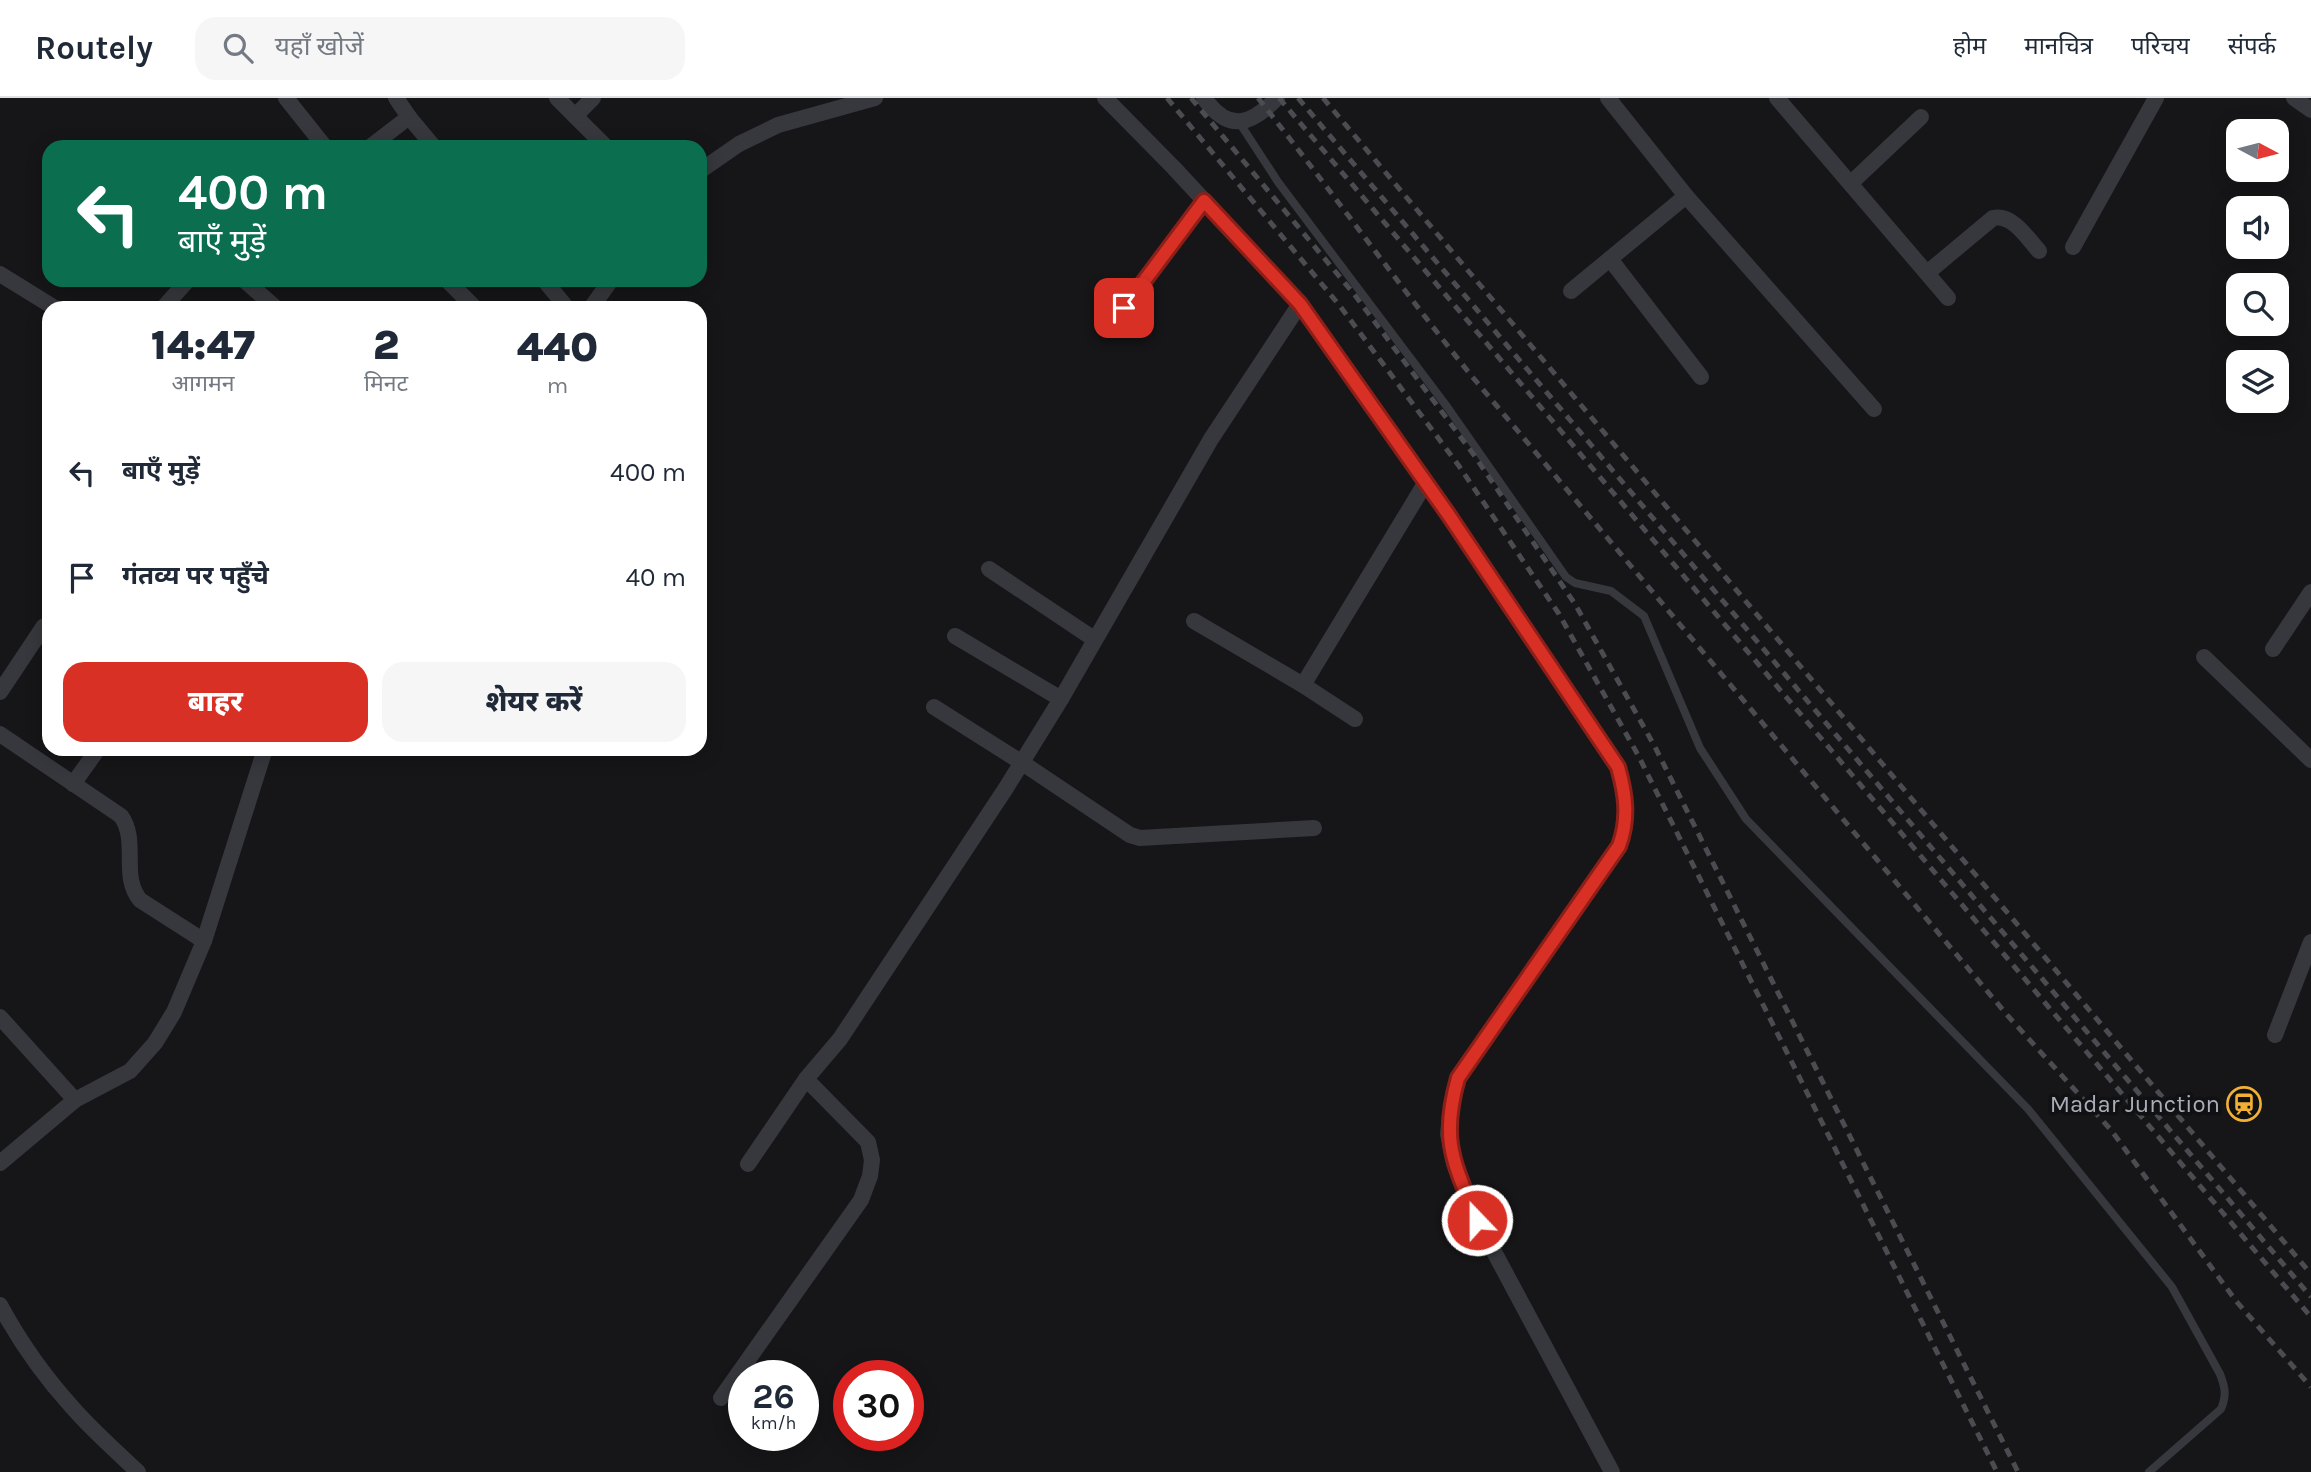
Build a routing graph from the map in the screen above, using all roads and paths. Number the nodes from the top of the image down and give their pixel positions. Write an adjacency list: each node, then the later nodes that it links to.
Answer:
1 (286, 98): 18 (street)
2 (396, 98): 15 (street)
3 (557, 98): 14 (street)
4 (593, 98): 14 (street)
5 (875, 98): 22 (street)
6 (1105, 98): 25 (street)
7 (1204, 98): 17 (street)
8 (1277, 98): 17 (street)
9 (1608, 98): 24 (street)
10 (1777, 98): 23 (street)
11 (2156, 98): 26 (street)
12 (2294, 98): 13 (street)
13 (2311, 110)
14 (575, 116): 21 (street)
15 (409, 117): 19 (street); 20 (street)
16 (1921, 117): 23 (street)
17 (1239, 122): 79 (lane)
18 (319, 140)
19 (379, 140)
20 (428, 140)
21 (599, 140)
22 (707, 166)
23 (1851, 183): 29 (street)
24 (1686, 196): 28 (street); 45 (street)
25 (1204, 201): 42 (street); 43 (street)
26 (2073, 247)
27 (2039, 251): 29 (street)
28 (1609, 259): 35 (street); 44 (street)
29 (1927, 273): 36 (street)
30 (0, 274): 37 (street)
31 (182, 287): 38 (street)
32 (252, 287): 39 (street)
33 (454, 287): 40 (street)
34 (550, 287): 41 (street)
35 (1571, 291)
36 (1948, 298)
37 (44, 301)
38 (169, 301)
39 (268, 301)
40 (468, 301)
41 (561, 301)
42 (1300, 304): 46 (street); 52 (street)
43 (1124, 308)
44 (1701, 377)
45 (1874, 409)
46 (1426, 482): 55 (street); 78 (street)
47 (989, 569): 52 (street)
48 (2311, 592): 53 (street)
49 (1194, 621): 55 (street)
50 (42, 629): 56 (street)
51 (955, 636): 57 (street)
52 (1094, 639): 57 (street)
53 (2273, 649)
54 (2204, 657): 63 (street)
55 (1303, 685): 59 (street)
56 (0, 692)
57 (1061, 699): 64 (street)
58 (934, 707): 64 (street)
59 (1354, 719)
60 (0, 734): 65 (street)
61 (93, 756): 65 (street)
62 (263, 756): 67 (street)
63 (2311, 760)
64 (1021, 762): 66 (street); 71 (street)
65 (74, 784): 67 (street)
66 (1314, 828)
67 (204, 942): 72 (street)
68 (2310, 945): 70 (street)
69 (0, 1017): 72 (street)
70 (2275, 1035)
71 (806, 1079): 74 (street); 76 (street)
72 (75, 1100): 73 (street)
73 (0, 1163)
74 (748, 1164)
75 (0, 1305): 77 (street)
76 (721, 1398)
77 (138, 1472)
78 (1612, 1472)
79 (2149, 1472)

